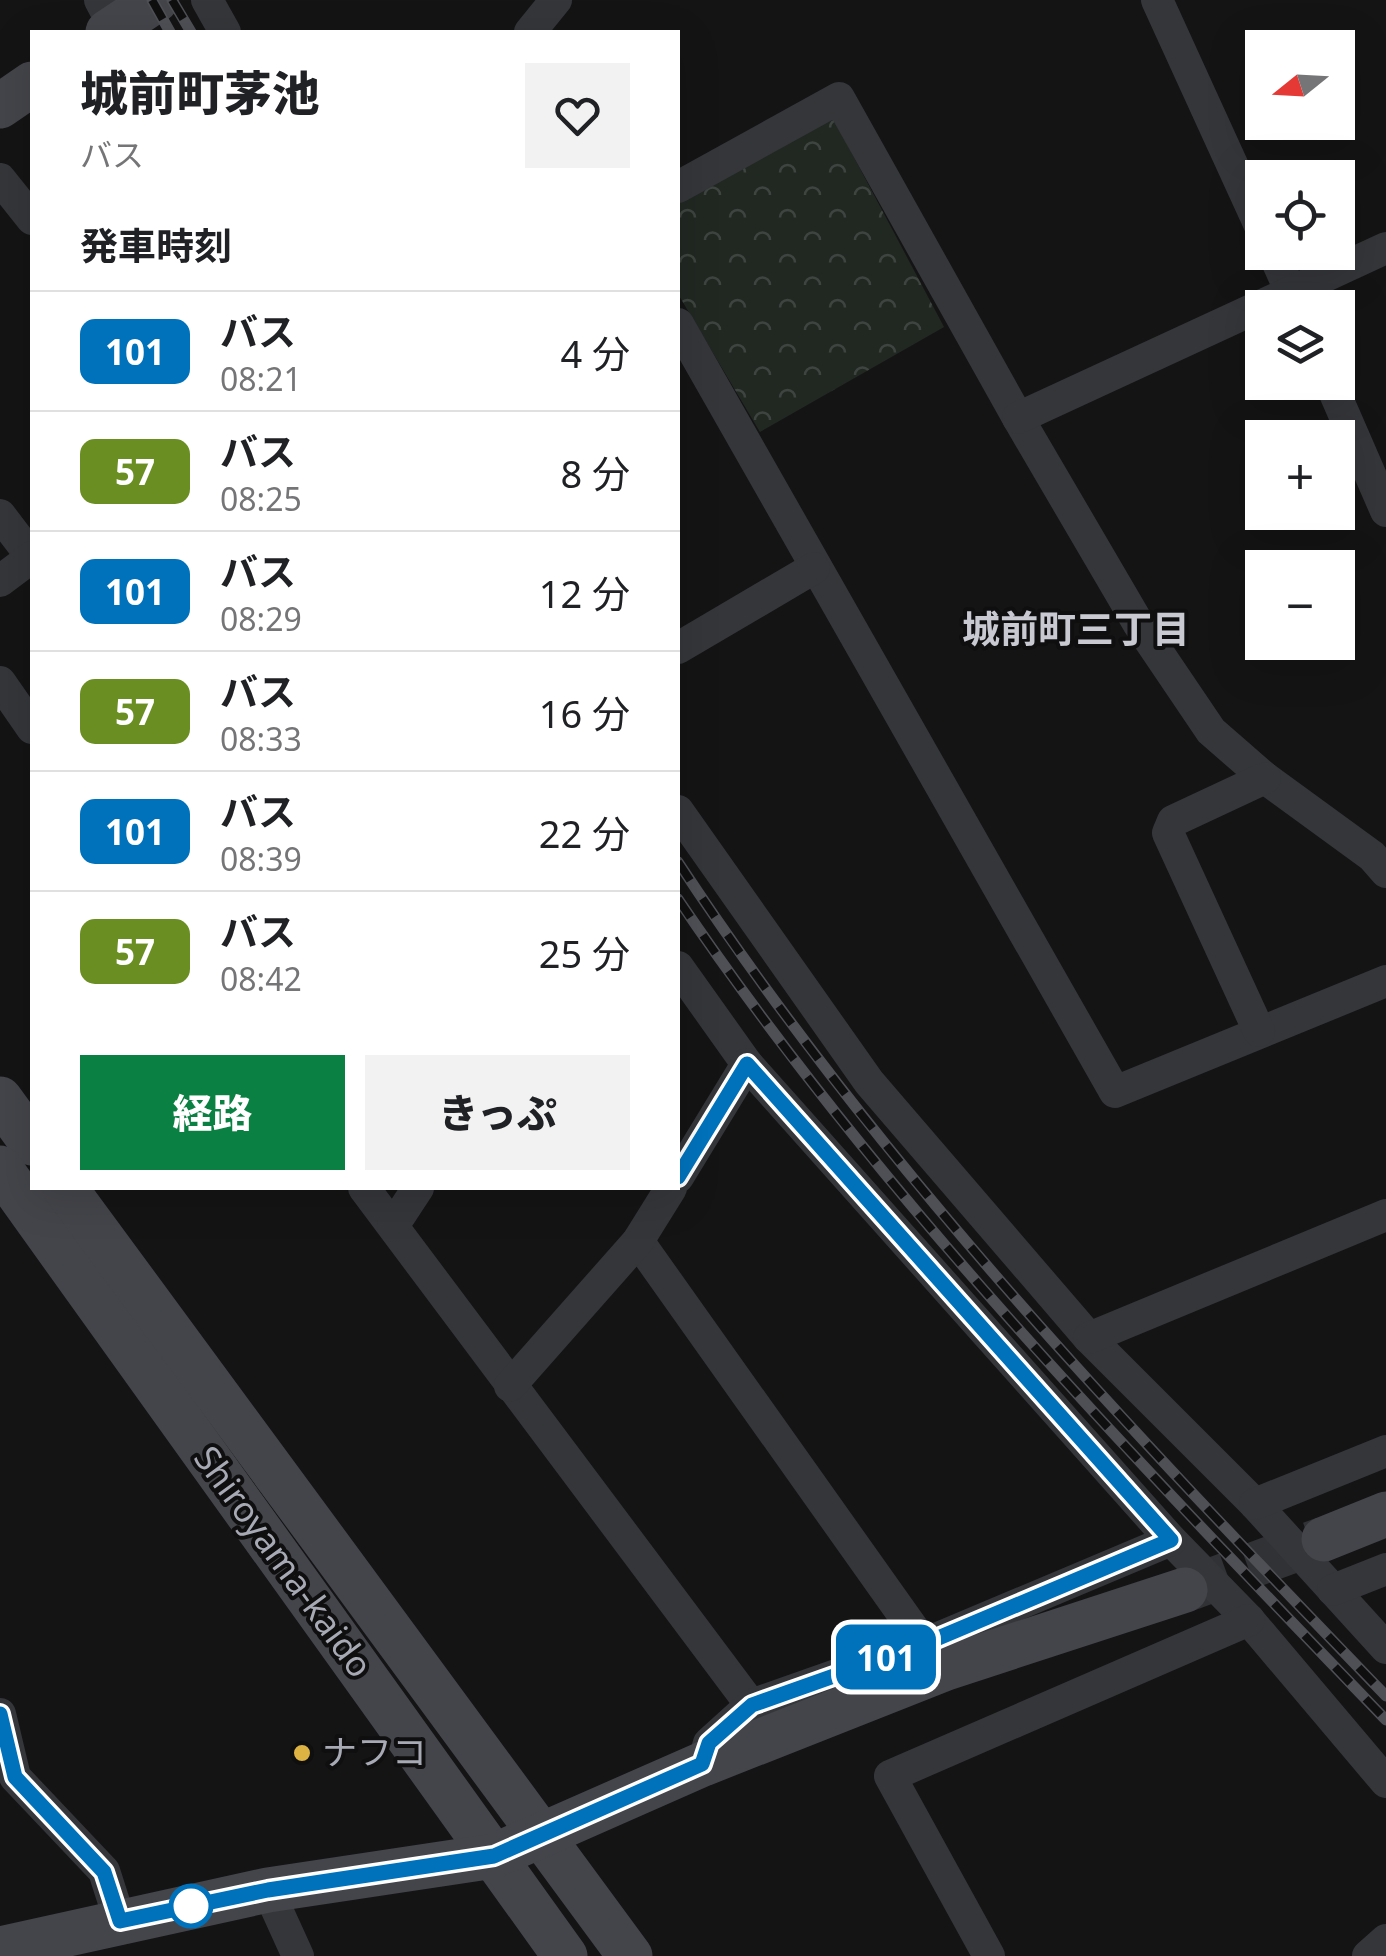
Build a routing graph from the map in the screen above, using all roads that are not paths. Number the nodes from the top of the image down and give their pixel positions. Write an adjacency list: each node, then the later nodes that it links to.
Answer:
1 (156, 0): 5 (street)
2 (208, 0): 6 (street)
3 (556, 0): 7 (street)
4 (1156, 0): 12 (street)
5 (110, 23)
6 (224, 30)
7 (532, 30)
8 (30, 85): 9 (street)
9 (0, 106)
10 (0, 179): 13 (street)
11 (680, 186): 19 (street)
12 (1245, 193)
13 (30, 216)
14 (1386, 248): 15 (street)
15 (1310, 290)
16 (1245, 320): 19 (street)
17 (680, 328): 24 (street)
18 (1338, 400): 20 (street)
19 (1018, 418): 29 (street)
20 (1386, 511)
21 (0, 515): 22 (street)
22 (30, 554)
23 (30, 558): 25 (street)
24 (814, 568): 26 (street); 34 (street)
25 (0, 581)
26 (680, 647)
27 (0, 682): 28 (street)
28 (30, 725)
29 (1265, 778): 31 (street); 34 (street)
30 (680, 813): 47 (street)
31 (1386, 872)
32 (680, 970): 35 (street)
33 (1386, 981): 34 (street)
34 (1260, 1031)
35 (747, 1064): 38 (street); 53 (street)
36 (0, 1099): 37 (street)
37 (30, 1140)
38 (680, 1174)
39 (12, 1185): 66 (street, Shiroyama-kaido)
40 (66, 1190): 65 (street, Shiroyama-kaido)
41 (366, 1190): 45 (street)
42 (417, 1190): 45 (street)
43 (670, 1190): 46 (street)
44 (1386, 1215): 47 (street)
45 (393, 1226): 48 (street)
46 (638, 1241): 48 (street); 58 (street)
47 (1090, 1338): 50 (street)
48 (510, 1386): 60 (street)
49 (1386, 1451): 50 (street)
50 (1255, 1504): 56 (street)
51 (1386, 1514): 52 (street)
52 (1324, 1538)
53 (1171, 1540): 57 (street); 58 (street)
54 (1386, 1569): 56 (street)
55 (1185, 1590): 62 (street)
56 (1332, 1590): 59 (street)
57 (1249, 1620): 64 (street); 74 (street)
58 (924, 1644): 60 (street)
59 (1386, 1648)
60 (752, 1705): 62 (street)
61 (0, 1714): 63 (street)
62 (702, 1764): 65 (street)
63 (7, 1779): 68 (street)
64 (1386, 1782)
65 (540, 1836): 66 (street); 73 (street, Shiroyama-kaido)
66 (494, 1856): 67 (street); 72 (street, Shiroyama-kaido)
67 (268, 1890): 68 (street); 71 (street)
68 (120, 1921): 70 (street)
69 (1386, 1940): 75 (street)
70 (0, 1949)
71 (298, 1956)
72 (565, 1956)
73 (630, 1956)
74 (989, 1956)
75 (1368, 1956)

